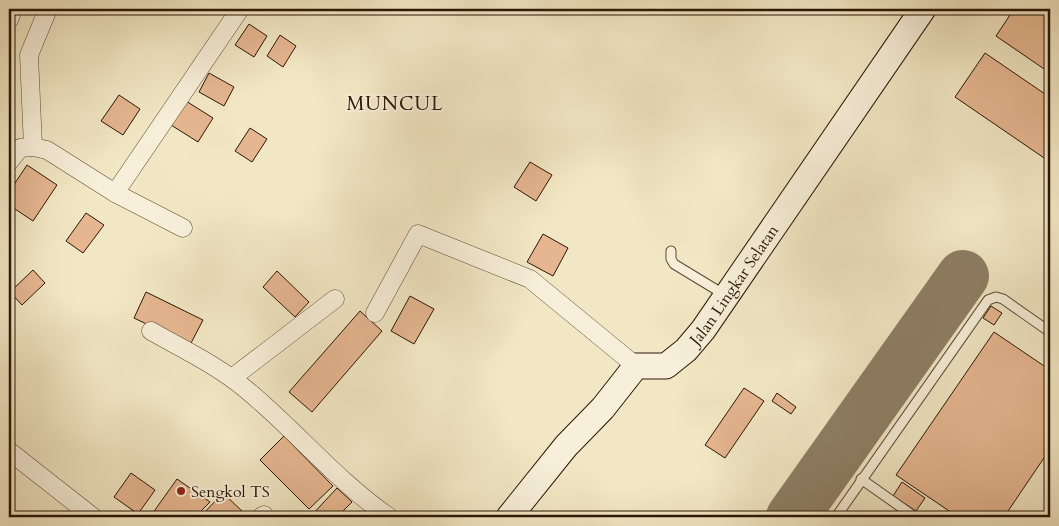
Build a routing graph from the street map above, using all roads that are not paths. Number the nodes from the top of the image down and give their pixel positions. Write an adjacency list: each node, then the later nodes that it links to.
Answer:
1 (14, 9): 5 (street)
2 (48, 9): 6 (street)
3 (240, 9): 8 (street)
4 (923, 9): 11 (main road, Jalan Lingkar Selatan)
5 (9, 20)
6 (33, 147): 7 (street); 8 (street)
7 (9, 162)
8 (114, 193): 9 (street)
9 (183, 228)
10 (671, 251): 11 (lane)
11 (727, 296): 16 (main road, Jalan Lingkar Selatan)
12 (335, 299): 17 (street)
13 (374, 314): 16 (street)
14 (151, 331): 17 (street)
15 (1050, 332): 19 (lane)
16 (636, 366): 22 (main road)
17 (232, 378): 21 (street)
18 (9, 451): 20 (street)
19 (861, 479): 23 (lane); 24 (lane)
20 (93, 517)
21 (389, 517)
22 (509, 517)
23 (836, 517)
24 (915, 517)

